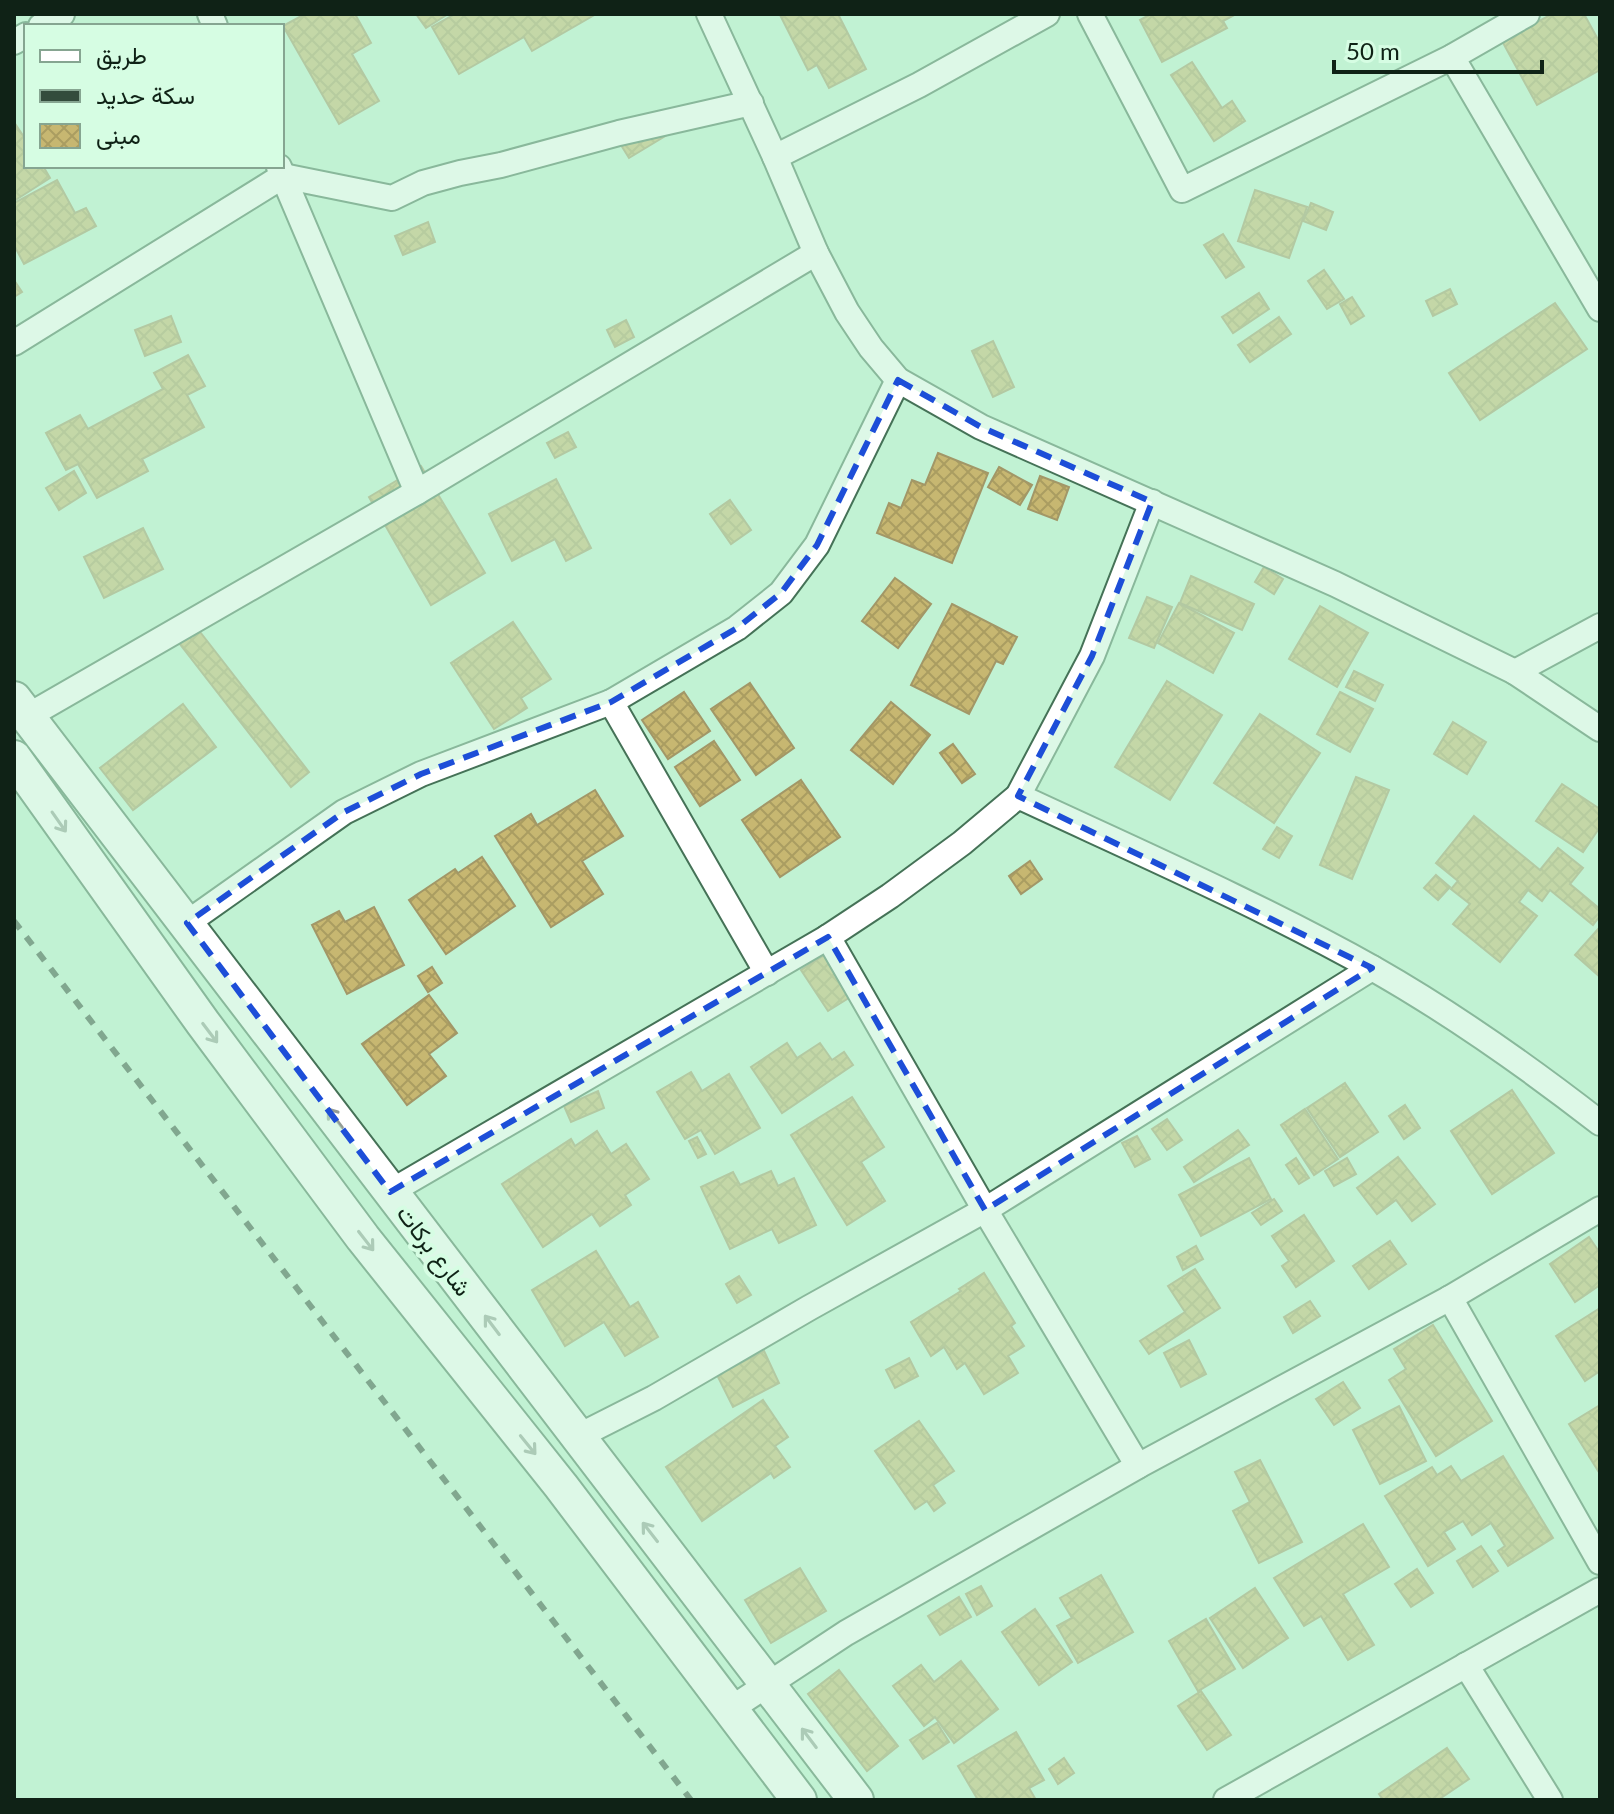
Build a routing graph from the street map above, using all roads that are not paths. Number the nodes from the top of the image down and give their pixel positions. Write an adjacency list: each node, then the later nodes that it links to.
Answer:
1 (62, 14): 6 (street)
2 (709, 14): 8 (street)
3 (1047, 14): 9 (street)
4 (1090, 14): 7 (street)
5 (1527, 14): 7 (street)
6 (44, 24)
7 (1452, 57): 12 (street)
8 (751, 103): 9 (street); 10 (street)
9 (775, 157): 11 (street)
10 (281, 171): 13 (street); 15 (street)
11 (816, 253): 14 (street); 15 (street)
12 (1600, 309)
13 (14, 343)
14 (898, 380): 16 (street); 19 (street)
15 (417, 492): 20 (street)
16 (1152, 502): 18 (street); 23 (street)
17 (1600, 626): 18 (street)
18 (1515, 672): 21 (street)
19 (611, 702): 24 (street); 27 (street)
20 (21, 707): 24 (main road, شارع بركات)
21 (1600, 729)
22 (14, 758): 39 (main road, شارع بركات, one-way to 39)
23 (1018, 796): 25 (street); 26 (street)
24 (187, 923): 29 (main road, شارع بركات, one-way to 24)
25 (828, 937): 27 (street); 31 (street)
26 (1372, 968): 28 (street); 31 (street)
27 (767, 973): 29 (street)
28 (1600, 1123)
29 (390, 1192): 33 (main road, شارع بركات, one-way to 29)
30 (1600, 1209): 32 (street)
31 (985, 1210): 33 (street); 34 (street)
32 (1450, 1298): 34 (street); 35 (street)
33 (577, 1437): 38 (main road, شارع بركات, one-way to 33)
34 (1138, 1466): 38 (street)
35 (1600, 1562)
36 (1600, 1590): 37 (street)
37 (1466, 1665): 42 (street); 43 (street)
38 (767, 1684): 39 (street); 41 (main road, شارع بركات, one-way to 38)
39 (729, 1710): 40 (main road, شارع بركات)
40 (799, 1800)
41 (856, 1800)
42 (1226, 1800)
43 (1550, 1800)

